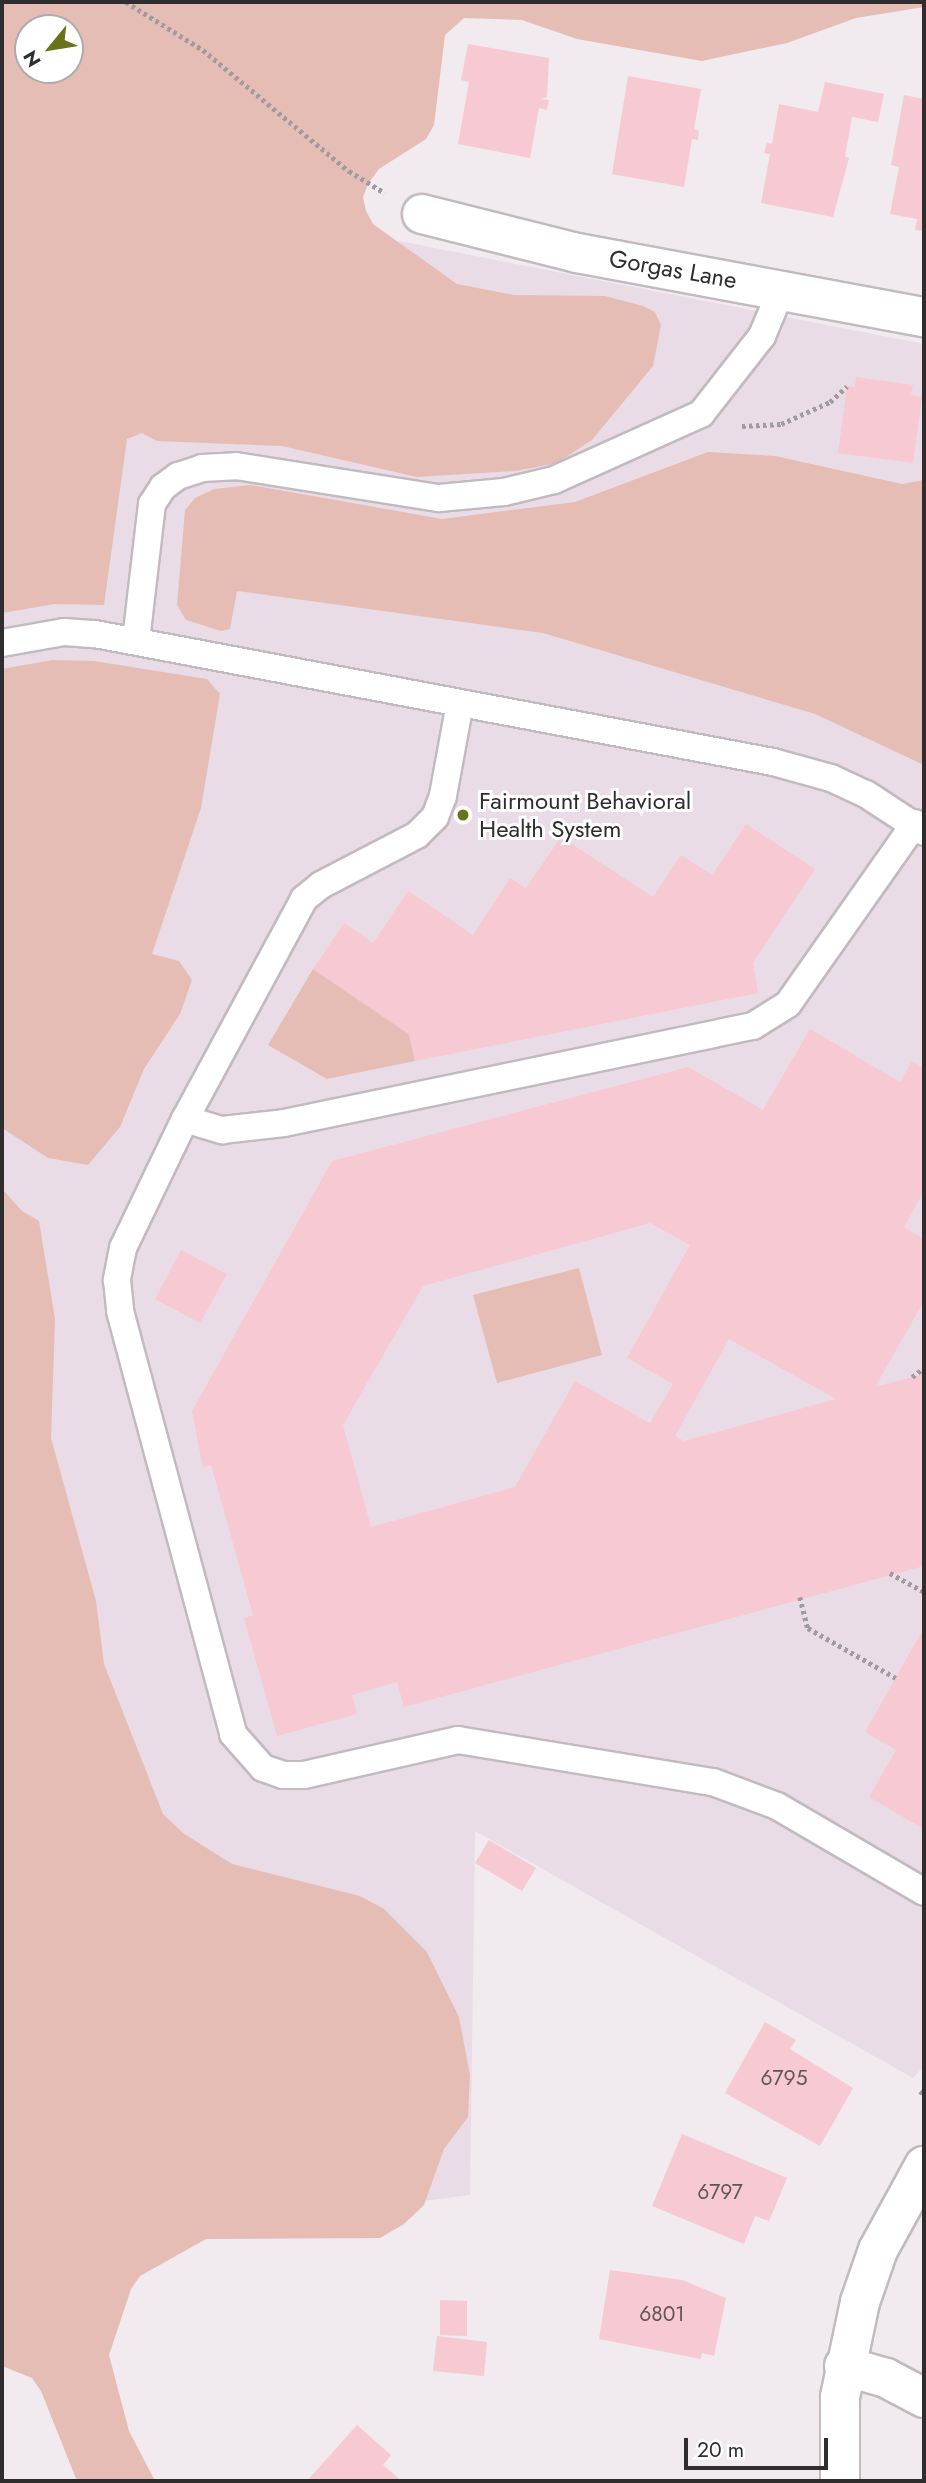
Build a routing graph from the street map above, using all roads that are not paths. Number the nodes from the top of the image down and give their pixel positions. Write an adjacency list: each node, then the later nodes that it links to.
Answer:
1 (422, 214): 2 (street, Gorgas Lane)
2 (782, 288): 3 (street, Gorgas Lane); 4 (lane)
3 (924, 317)
4 (136, 640): 5 (lane); 6 (lane)
5 (2, 643)
6 (460, 703): 7 (lane); 8 (lane)
7 (920, 827): 8 (lane)
8 (185, 1119): 9 (lane)
9 (924, 1892)
10 (924, 2166): 11 (street)
11 (844, 2366): 12 (street); 13 (street)
12 (924, 2398)
13 (840, 2481)

